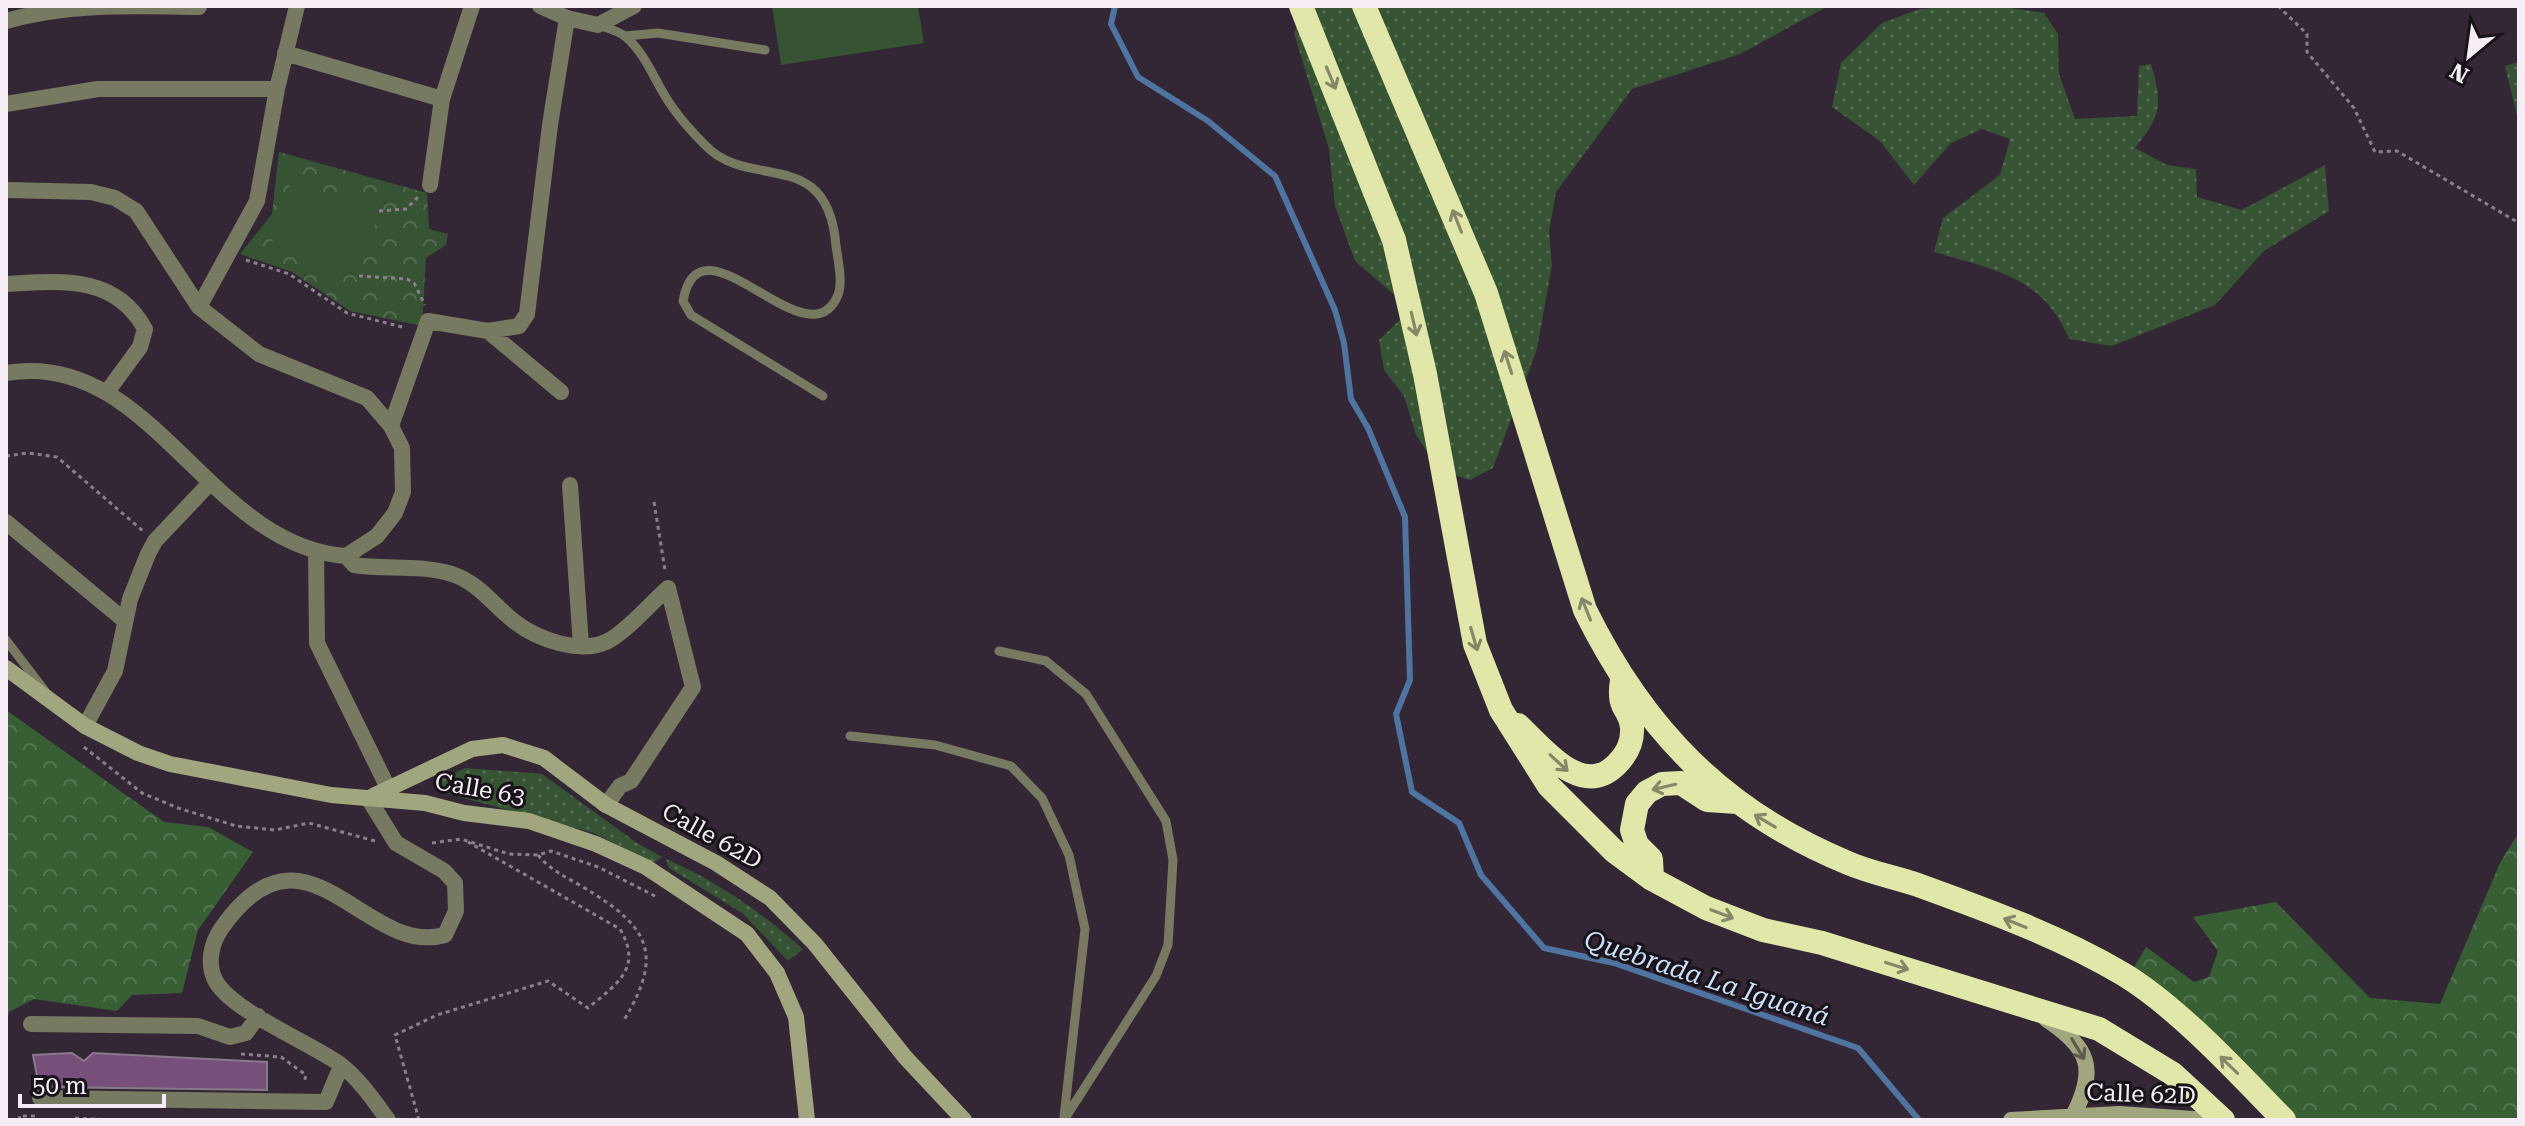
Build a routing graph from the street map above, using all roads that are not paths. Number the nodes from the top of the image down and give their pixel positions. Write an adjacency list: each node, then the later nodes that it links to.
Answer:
1 (297, 6): 13 (street)
2 (472, 6): 15 (street)
3 (540, 6): 8 (street)
4 (634, 6): 10 (street)
5 (1301, 6): 39 (highway, one-way to 39)
6 (1364, 6): 37 (highway, one-way to 6)
7 (199, 7): 9 (street)
8 (567, 18): 10 (street); 21 (street)
9 (6, 21)
10 (598, 25): 11 (lane)
11 (625, 36): 12 (lane); 25 (lane)
12 (765, 50)
13 (285, 53): 14 (street); 15 (street)
14 (277, 89): 16 (street); 20 (street)
15 (442, 99): 17 (street)
16 (6, 104)
17 (430, 185)
18 (6, 190): 20 (street)
19 (6, 284): 23 (street)
20 (199, 307): 26 (street)
21 (488, 331): 24 (street); 26 (street)
22 (6, 373): 23 (street)
23 (107, 392): 27 (street)
24 (561, 392)
25 (823, 396)
26 (391, 426): 31 (street)
27 (209, 484): 30 (street); 32 (street)
28 (570, 485): 34 (street)
29 (6, 522): 32 (street)
30 (316, 551): 31 (street); 42 (street)
31 (346, 556): 34 (street)
32 (124, 620): 40 (street)
33 (6, 640): 38 (lane)
34 (581, 646): 45 (street)
35 (999, 651): 56 (lane)
36 (6, 668): 38 (main road, Calle 63)
37 (1622, 679): 39 (highway, one-way to 37); 44 (highway)
38 (54, 704): 40 (main road, Calle 63)
39 (1501, 710): 46 (highway)
40 (85, 726): 43 (main road, Calle 63)
41 (850, 736): 56 (lane)
42 (389, 790): 43 (main road, Calle 62D); 45 (main road, Calle 62D)
43 (368, 798): 48 (street); 54 (main road, Calle 63)
44 (1737, 802): 46 (highway, one-way to 46); 60 (highway, one-way to 44)
45 (606, 805): 55 (main road, Calle 62D)
46 (1652, 879): 47 (highway, one-way to 47)
47 (2021, 1004): 52 (main road, Calle 62D, one-way to 52); 59 (highway)
48 (258, 1016): 49 (street); 50 (street)
49 (31, 1024)
50 (341, 1066): 51 (street); 53 (street)
51 (40, 1098)
52 (2064, 1117): 57 (main road, Calle 62D); 58 (main road, Calle 62D)
53 (388, 1120)
54 (807, 1120)
55 (964, 1120)
56 (1064, 1120)
57 (2011, 1120)
58 (2208, 1120)
59 (2223, 1120)
60 (2284, 1120)

